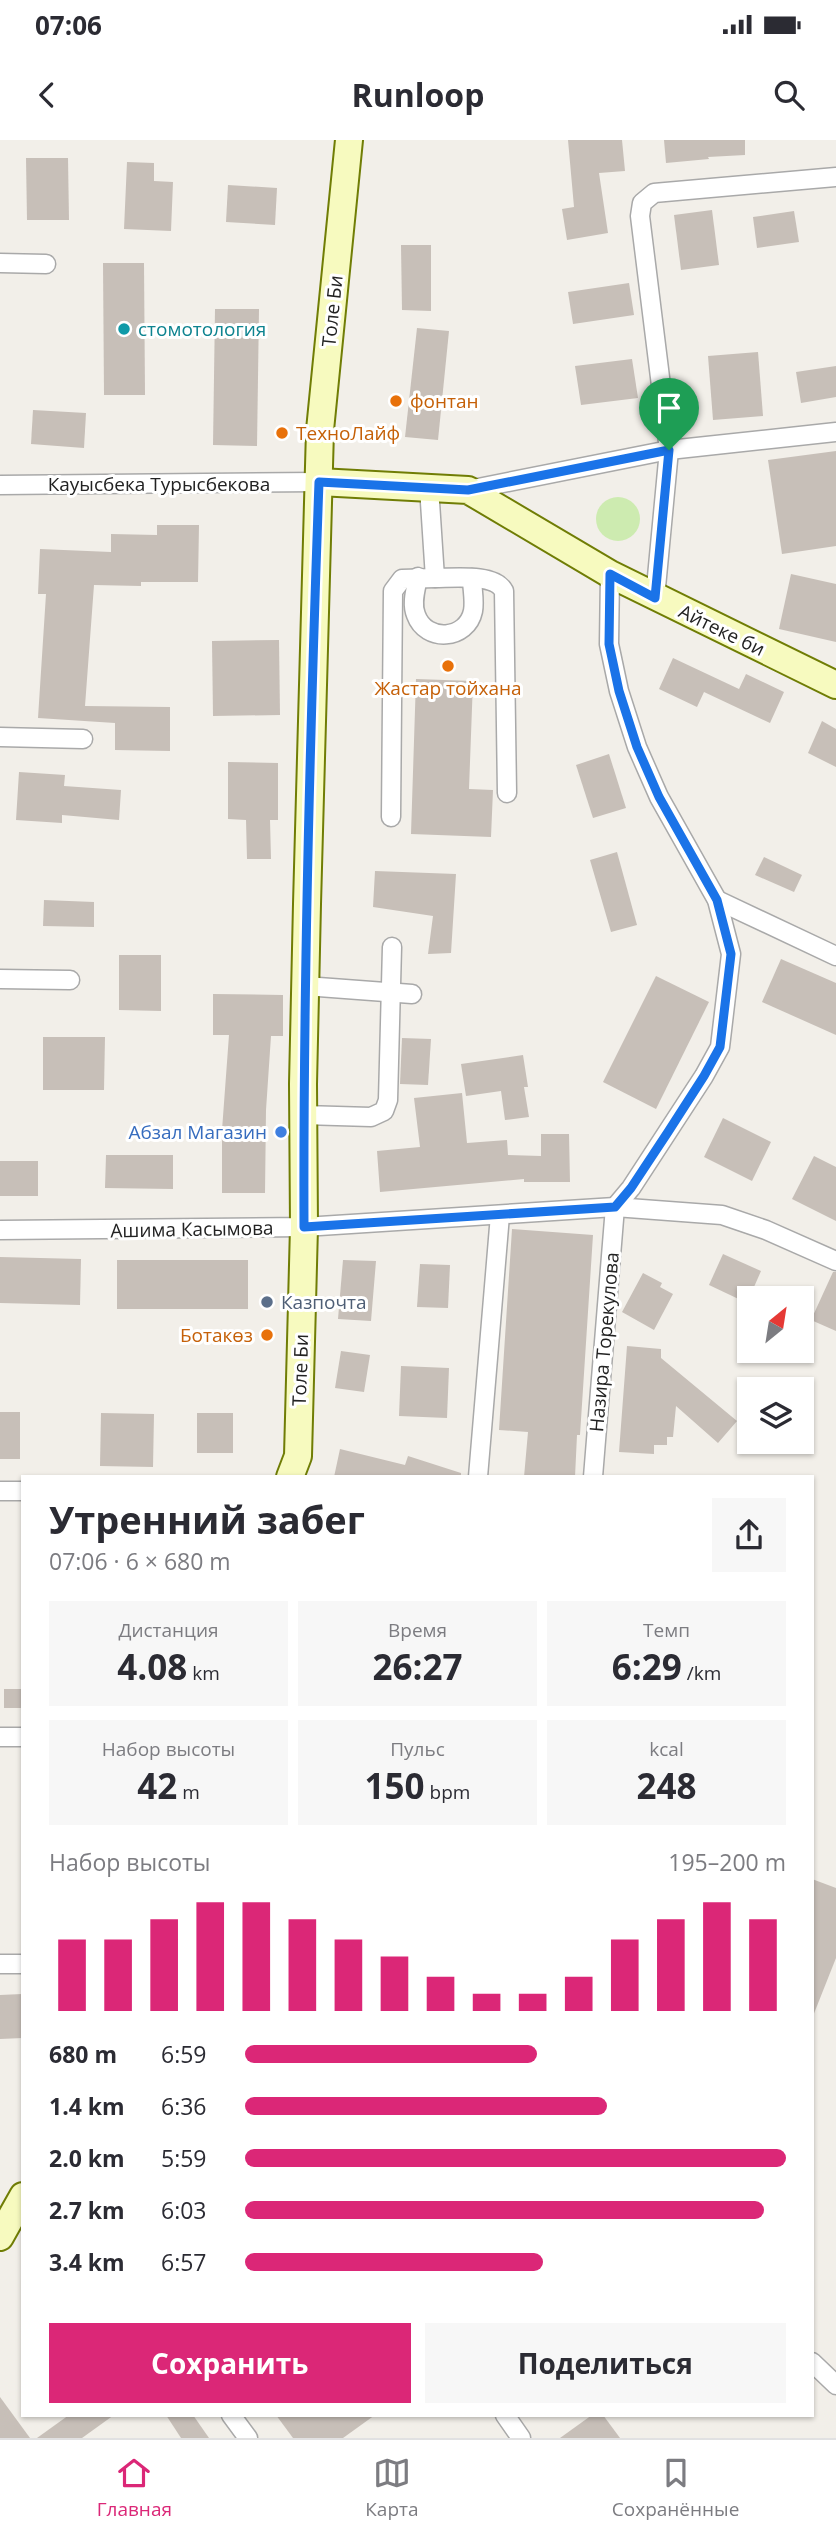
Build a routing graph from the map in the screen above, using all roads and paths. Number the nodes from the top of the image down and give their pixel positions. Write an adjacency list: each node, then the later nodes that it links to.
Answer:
1 (349, 140): 10 (street, Толе Би)
2 (836, 177): 6 (street)
3 (0, 263): 4 (street)
4 (46, 264)
5 (836, 432): 6 (street)
6 (669, 450): 9 (street); 14 (street)
7 (0, 485): 10 (street, Кауысбека Турысбекова)
8 (429, 487): 9 (street); 10 (street); 12 (street)
9 (468, 490): 11 (street, Айтеке би)
10 (319, 494): 25 (street, Толе Би)
11 (610, 574): 14 (street, Айтеке би); 20 (street)
12 (426, 577): 13 (street); 13 (street); 19 (street)
13 (472, 578): 18 (street)
14 (655, 598): 15 (street, Айтеке би)
15 (836, 685)
16 (0, 737): 17 (street)
17 (83, 739)
18 (507, 793)
19 (391, 817)
20 (717, 900): 22 (street); 29 (street)
21 (392, 947): 26 (street)
22 (836, 956)
23 (0, 979): 24 (street)
24 (70, 980)
25 (305, 986): 26 (street); 28 (street, Толе Би)
26 (391, 993): 27 (street); 28 (street)
27 (412, 994)
28 (303, 1115): 31 (street, Толе Би)
29 (615, 1207): 30 (street, Ашима Касымова); 33 (street, Ашима Касымова); 36 (street, Назира Торекулова)
30 (500, 1215): 31 (street, Ашима Касымова); 35 (street)
31 (304, 1227): 32 (street, Ашима Касымова); 34 (street, Толе Би)
32 (0, 1230)
33 (836, 1261)
34 (291, 1475)
35 (478, 1475)
36 (593, 1475)
37 (0, 1490): 38 (street)
38 (21, 1491)
39 (0, 1737): 40 (street)
40 (21, 1737)
41 (0, 1964): 42 (street)
42 (21, 1964)
43 (21, 2200): 44 (street)
44 (0, 2237)
45 (814, 2364): 46 (street)
46 (836, 2385)
47 (232, 2417): 49 (street)
48 (506, 2417): 50 (street)
49 (248, 2438)
50 (522, 2438)

